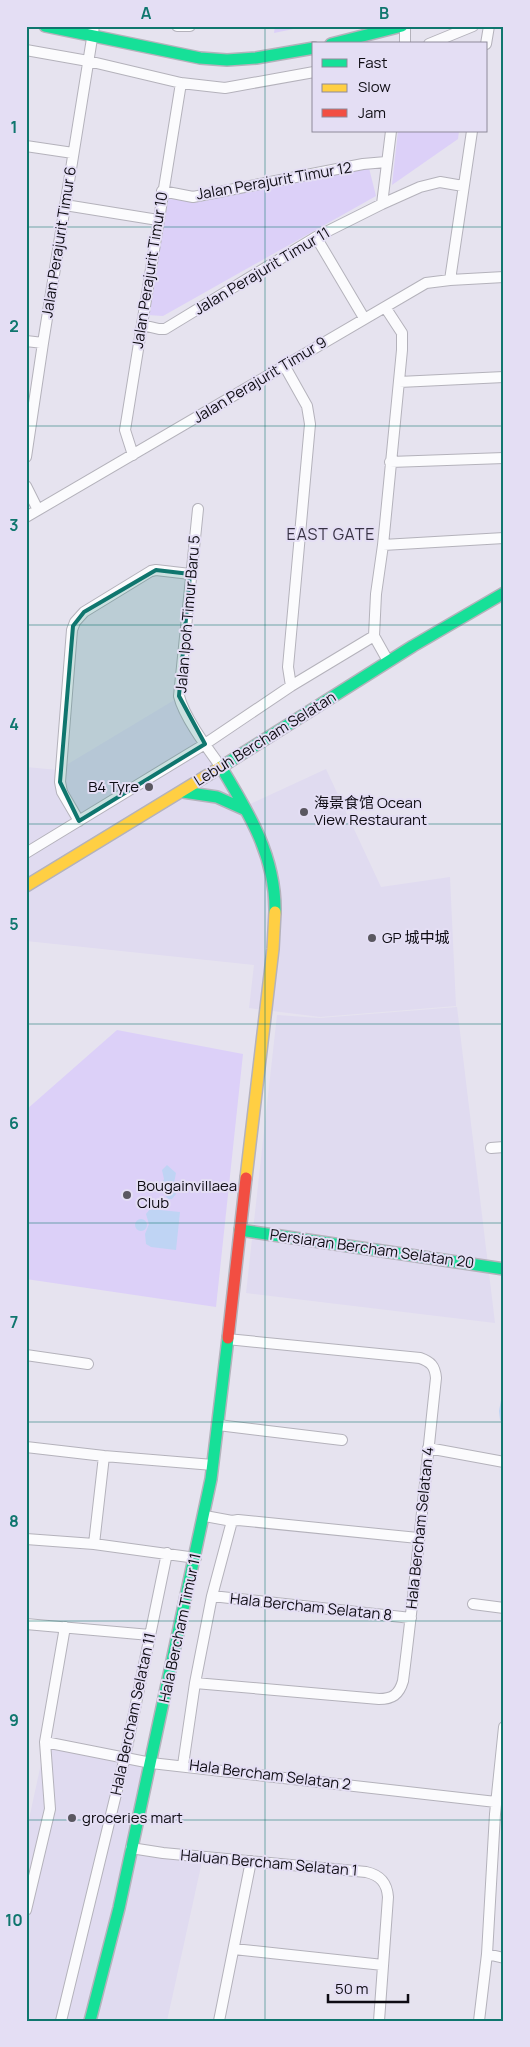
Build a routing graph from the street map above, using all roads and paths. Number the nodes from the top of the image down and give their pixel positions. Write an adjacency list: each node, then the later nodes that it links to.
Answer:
1 (45, 26): 8 (street)
2 (177, 26): 3 (street)
3 (190, 26)
4 (404, 26): 7 (street); 10 (street)
5 (473, 26): 11 (street)
6 (488, 26): 12 (street)
7 (382, 29): 9 (street)
8 (93, 31): 13 (street); 15 (street, Jalan Perajurit Timur 6)
9 (338, 42)
10 (405, 42)
11 (434, 42)
12 (486, 42)
13 (312, 48)
14 (26, 50): 15 (street)
15 (88, 61): 17 (street); 21 (street, Jalan Perajurit Timur 6)
16 (312, 72): 17 (street)
17 (181, 83): 24 (street, Jalan Perajurit Timur 10)
18 (391, 132): 22 (street)
19 (472, 132): 23 (street)
20 (26, 146): 21 (street)
21 (73, 153): 26 (street, Jalan Perajurit Timur 6)
22 (386, 162): 24 (street, Jalan Perajurit Timur 12); 25 (street)
23 (463, 186): 25 (street, Jalan Perajurit Timur 11); 30 (street)
24 (162, 191): 27 (street, Jalan Perajurit Timur 10)
25 (382, 204): 28 (street, Jalan Perajurit Timur 11)
26 (65, 205): 27 (street); 35 (street, Jalan Perajurit Timur 6)
27 (158, 220): 33 (street, Jalan Perajurit Timur 10)
28 (316, 237): 32 (street); 33 (street, Jalan Perajurit Timur 11)
29 (504, 277): 30 (street, Jalan Perajurit Timur 9)
30 (450, 280): 31 (street, Jalan Perajurit Timur 9)
31 (386, 307): 32 (street, Jalan Perajurit Timur 9); 38 (street)
32 (364, 318): 36 (street, Jalan Perajurit Timur 9)
33 (142, 325): 40 (street, Jalan Perajurit Timur 10)
34 (26, 341): 35 (street)
35 (43, 343): 39 (street, Jalan Perajurit Timur 6)
36 (284, 365): 40 (street, Jalan Perajurit Timur 9); 54 (street)
37 (504, 376): 38 (street)
38 (399, 382): 43 (street)
39 (28, 430): 41 (street, Jalan Perajurit Timur 6)
40 (133, 455): 46 (street, Jalan Perajurit Timur 9)
41 (26, 457)
42 (504, 458): 43 (street)
43 (390, 462): 49 (street)
44 (26, 486): 46 (street)
45 (198, 509): 50 (street, Jalan Ipoh Timur Baru 5)
46 (38, 510): 47 (street, Jalan Perajurit Timur 9)
47 (26, 517)
48 (504, 538): 49 (street)
49 (383, 545): 52 (street)
50 (190, 574): 55 (street, Jalan Ipoh Timur Baru 5); 59 (street)
51 (504, 593): 53 (street, Lebuh Bercham Selatan)
52 (374, 636): 53 (street); 54 (street)
53 (388, 661): 56 (street, Lebuh Bercham Selatan)
54 (291, 686): 55 (street)
55 (205, 744): 56 (street, Jalan Ipoh Timur Baru 5); 59 (street)
56 (221, 767): 57 (street, Lebuh Bercham Selatan); 58 (street, Hala Bercham Timur 11)
57 (182, 792): 58 (street); 61 (street, Lebuh Bercham Selatan)
58 (248, 811): 64 (street, Hala Bercham Timur 11)
59 (79, 821): 60 (street)
60 (26, 853)
61 (26, 886)
62 (504, 1146): 63 (street)
63 (491, 1148)
64 (240, 1230): 65 (street, Persiaran Bercham Selatan 20); 66 (street, Hala Bercham Timur 11)
65 (504, 1269)
66 (227, 1339): 69 (street, Hala Bercham Timur 11); 72 (street, Hala Bercham Selatan 4)
67 (26, 1355): 68 (street)
68 (88, 1364)
69 (218, 1425): 70 (street); 75 (street, Hala Bercham Timur 11)
70 (342, 1440)
71 (26, 1447): 73 (street)
72 (428, 1448): 74 (street); 79 (street, Hala Bercham Selatan 4)
73 (104, 1456): 75 (street); 80 (street)
74 (504, 1462)
75 (213, 1465): 76 (street, Hala Bercham Timur 11)
76 (205, 1516): 77 (street); 82 (street, Hala Bercham Timur 11)
77 (235, 1521): 79 (street); 83 (street)
78 (26, 1538): 80 (street)
79 (418, 1538): 86 (street, Hala Bercham Selatan 4)
80 (94, 1544): 81 (street)
81 (167, 1553): 82 (street); 89 (street, Hala Bercham Selatan 11)
82 (196, 1558): 94 (street, Hala Bercham Timur 11)
83 (212, 1596): 86 (street, Hala Bercham Selatan 8); 90 (street)
84 (473, 1604): 85 (street)
85 (504, 1608)
86 (411, 1618): 90 (street, Hala Bercham Selatan 4)
87 (26, 1624): 88 (street)
88 (65, 1627): 89 (street); 92 (street)
89 (150, 1635): 93 (street, Hala Bercham Selatan 11)
90 (194, 1682): 95 (street)
91 (504, 1727): 96 (street)
92 (45, 1742): 93 (street, Hala Bercham Selatan 2); 99 (street)
93 (125, 1757): 94 (street, Hala Bercham Selatan 2); 104 (street, Hala Bercham Selatan 11)
94 (151, 1763): 95 (street, Hala Bercham Selatan 2); 97 (street, Hala Bercham Timur 11)
95 (183, 1765): 96 (street, Hala Bercham Selatan 2)
96 (496, 1802): 101 (street)
97 (131, 1848): 98 (street, Haluan Bercham Selatan 1); 105 (street, Hala Bercham Timur 11)
98 (251, 1861): 100 (street); 103 (street, Haluan Bercham Selatan 1)
99 (26, 1910)
100 (234, 1949): 103 (street); 106 (street)
101 (487, 1954): 102 (street); 108 (street)
102 (504, 1958)
103 (383, 1966): 107 (street, Haluan Bercham Selatan 1)
104 (61, 2021)
105 (90, 2021)
106 (219, 2021)
107 (379, 2021)
108 (479, 2021)

